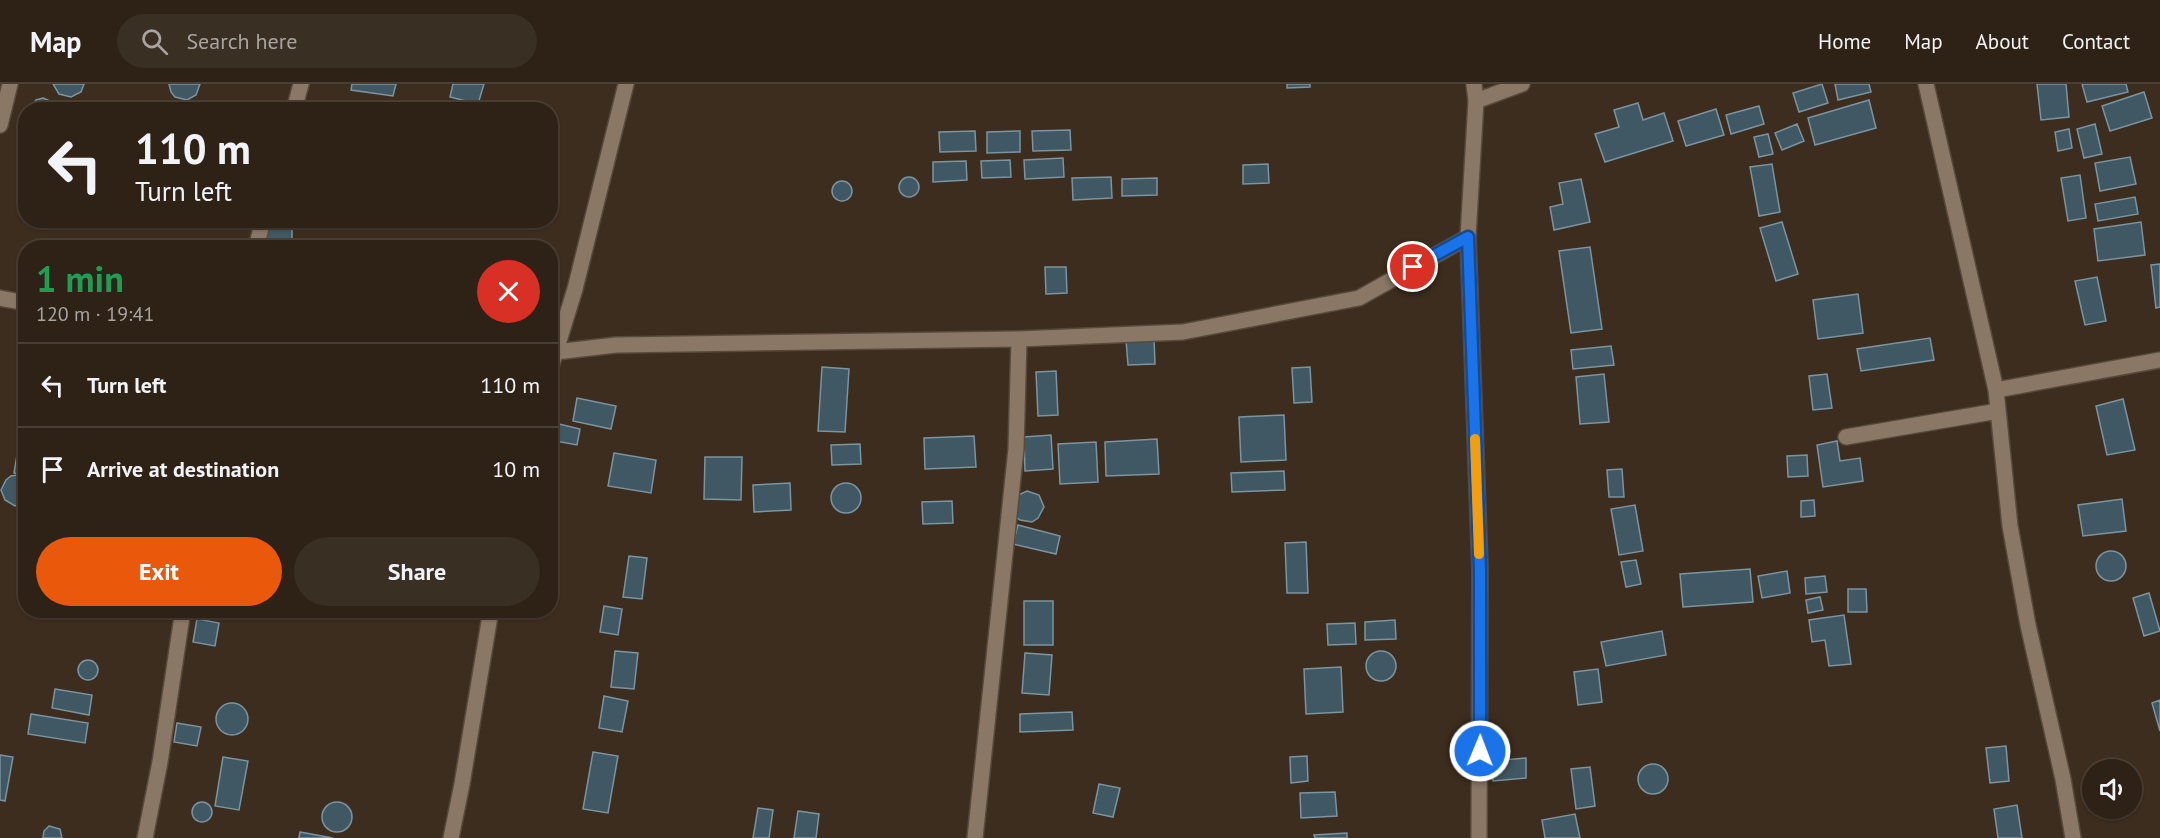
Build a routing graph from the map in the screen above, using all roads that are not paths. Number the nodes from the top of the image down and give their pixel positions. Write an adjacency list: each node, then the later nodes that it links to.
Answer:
1 (10, 84): 9 (street)
2 (301, 84): 8 (street)
3 (626, 84): 13 (street)
4 (1474, 84): 7 (street)
5 (1522, 84): 7 (street)
6 (1926, 84): 17 (street)
7 (1476, 101): 10 (street)
8 (296, 102)
9 (0, 125)
10 (1468, 237): 14 (street); 25 (street)
11 (0, 298): 12 (street)
12 (18, 301)
13 (558, 338)
14 (1018, 339): 15 (street); 24 (street)
15 (558, 352)
16 (2160, 360): 17 (street)
17 (1996, 390): 18 (street)
18 (1998, 411): 19 (street); 26 (street)
19 (1846, 437)
20 (182, 618): 22 (street)
21 (490, 618): 23 (street)
22 (145, 838)
23 (451, 838)
24 (975, 838)
25 (1479, 838)
26 (2073, 838)

